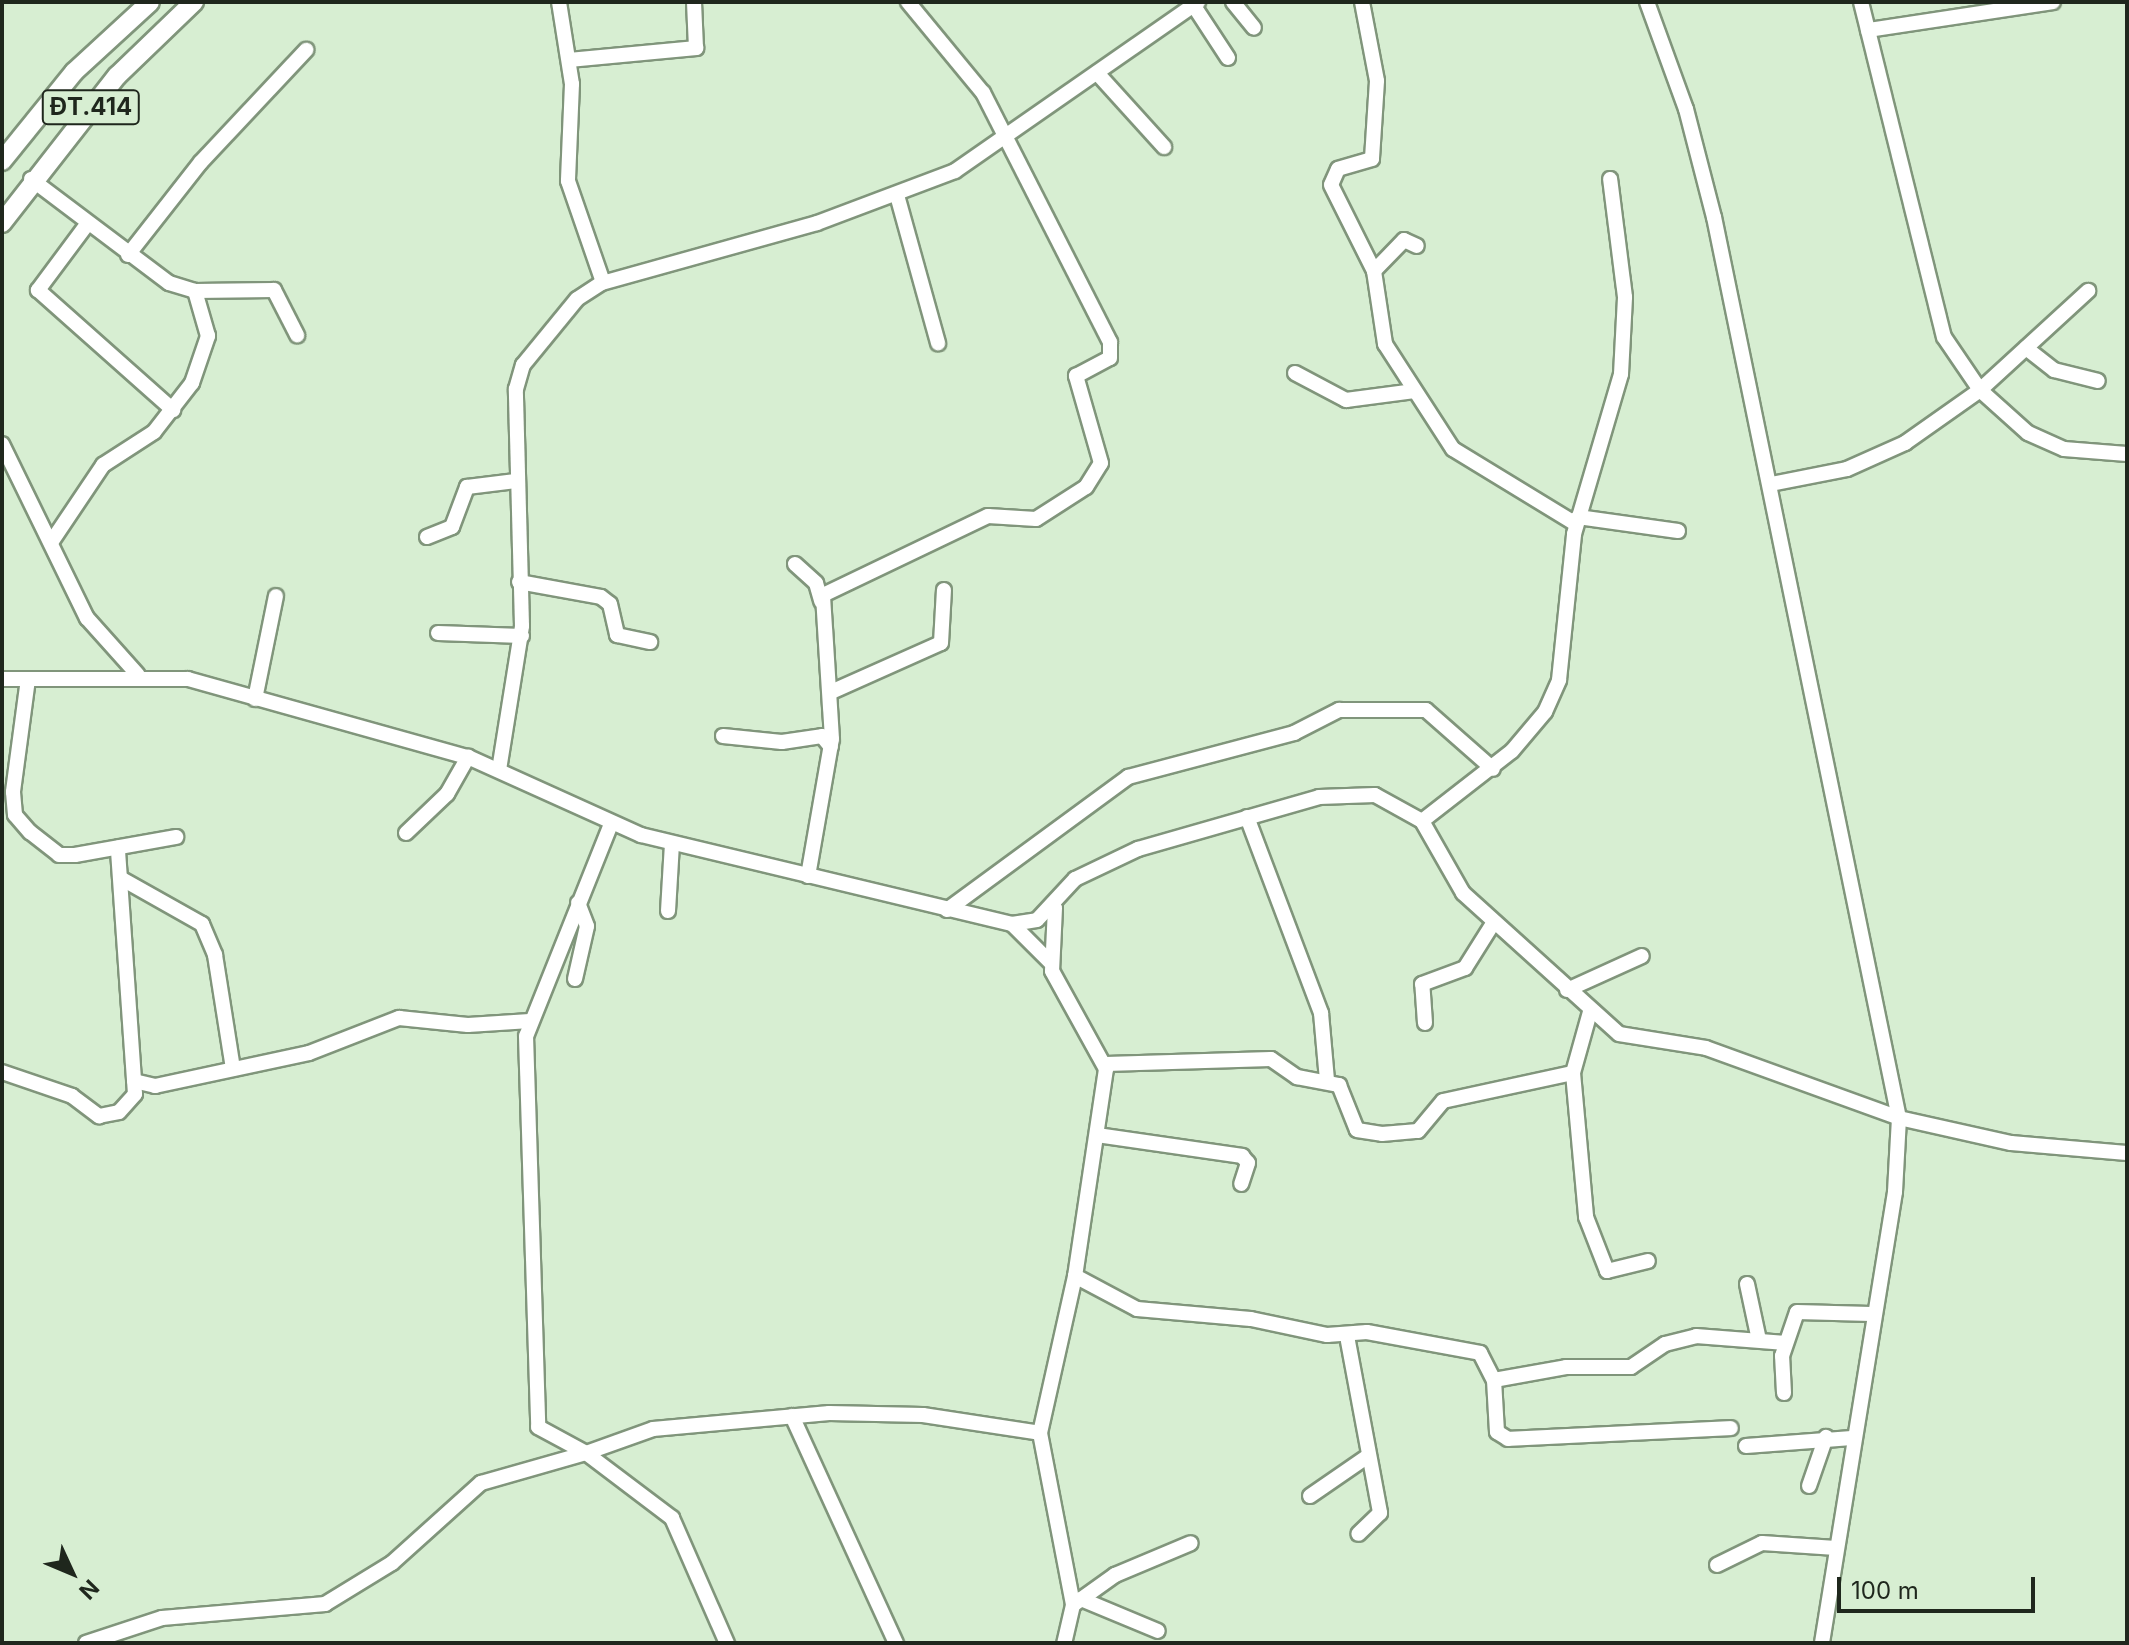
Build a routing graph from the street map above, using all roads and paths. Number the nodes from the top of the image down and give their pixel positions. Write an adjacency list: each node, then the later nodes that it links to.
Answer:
1 (150, 2): 20 (main road)
2 (194, 2): 21 (main road, ĐT.414)
3 (559, 2): 16 (street)
4 (694, 2): 16 (street)
5 (908, 2): 18 (street)
6 (1233, 2): 12 (street)
7 (1362, 2): 28 (street)
8 (1647, 2): 43 (street)
9 (1861, 2): 13 (street)
10 (2053, 2): 13 (street)
11 (1196, 4): 15 (street); 17 (street)
12 (1254, 28)
13 (1868, 30): 37 (street)
14 (306, 50): 27 (street)
15 (1228, 58)
16 (569, 60): 29 (street)
17 (1097, 73): 18 (street); 19 (street)
18 (1008, 139): 23 (street); 52 (street)
19 (1164, 147)
20 (2, 161)
21 (31, 179): 24 (main road, ĐT.414); 25 (street)
22 (1610, 179): 44 (street)
23 (897, 195): 29 (street); 33 (street)
24 (2, 223)
25 (88, 223): 27 (street); 39 (street)
26 (1417, 246): 28 (street)
27 (128, 255): 30 (street)
28 (1374, 271): 38 (street)
29 (603, 282): 42 (street)
30 (195, 291): 32 (street); 39 (street)
31 (2088, 291): 34 (street)
32 (297, 335)
33 (938, 343)
34 (2026, 348): 36 (street); 37 (street)
35 (1295, 373): 38 (street)
36 (2098, 381)
37 (1980, 390): 41 (street); 43 (street)
38 (1414, 391): 44 (street)
39 (173, 410): 47 (street)
40 (2, 444): 47 (street)
41 (2127, 454)
42 (516, 481): 46 (street); 49 (street)
43 (1771, 484): 95 (street)
44 (1577, 520): 45 (street); 64 (street)
45 (1678, 531)
46 (427, 537)
47 (52, 541): 56 (street)
48 (795, 564): 52 (street)
49 (519, 582): 54 (street); 55 (street)
50 (944, 590): 59 (street)
51 (276, 596): 60 (street)
52 (821, 601): 59 (street)
53 (438, 633): 54 (street)
54 (522, 636): 65 (street)
55 (650, 642)
56 (138, 675): 58 (street); 60 (street)
57 (2, 679): 58 (street)
58 (28, 679): 66 (street)
59 (831, 692): 62 (street)
60 (255, 699): 63 (street)
61 (723, 736): 62 (street)
62 (831, 747): 74 (street)
63 (468, 757): 65 (street); 70 (street)
64 (1493, 769): 68 (street); 78 (street)
65 (499, 770): 69 (street)
66 (8, 805): 73 (street)
67 (1247, 817): 68 (street); 77 (street); 93 (street)
68 (1422, 821): 80 (street)
69 (611, 824): 72 (street); 76 (street)
70 (406, 833)
71 (176, 837): 73 (street)
72 (672, 843): 74 (street); 79 (street)
73 (118, 848): 75 (street)
74 (808, 876): 78 (street)
75 (122, 879): 90 (street); 94 (street)
76 (578, 903): 84 (street); 87 (street)
77 (1055, 908): 81 (street); 83 (street)
78 (947, 910): 81 (street)
79 (668, 911)
80 (1494, 922): 85 (street); 88 (street)
81 (1012, 924): 83 (street)
82 (1642, 956): 85 (street)
83 (1051, 963): 89 (street)
84 (575, 979)
85 (1567, 990): 86 (street)
86 (1590, 1012): 92 (street); 95 (street)
87 (530, 1021): 90 (street); 114 (street)
88 (1425, 1023)
89 (1106, 1064): 93 (street); 96 (street)
90 (233, 1069): 94 (street)
91 (2, 1072): 94 (street)
92 (1573, 1073): 93 (street); 99 (street)
93 (1327, 1080)
94 (134, 1081)
95 (1899, 1118): 97 (street); 102 (street)
96 (1097, 1135): 98 (street); 100 (street)
97 (2127, 1153)
98 (1241, 1184)
99 (1648, 1261)
100 (1075, 1276): 103 (street); 110 (street)
101 (1747, 1284): 104 (street)
102 (1871, 1314): 105 (street); 112 (street)
103 (1347, 1336): 106 (street); 115 (street)
104 (1759, 1340): 105 (street); 106 (street)
105 (1786, 1343): 107 (street)
106 (1494, 1380): 109 (street)
107 (1784, 1393)
108 (792, 1416): 110 (street); 114 (street); 126 (street)
109 (1731, 1428)
110 (1040, 1433): 122 (street)
111 (1826, 1437): 112 (street); 113 (street); 116 (street)
112 (1852, 1438): 120 (street)
113 (1746, 1446)
114 (586, 1453): 124 (street); 125 (street)
115 (1365, 1458): 117 (street); 118 (street)
116 (1809, 1486)
117 (1310, 1496)
118 (1358, 1534)
119 (1191, 1543): 122 (street)
120 (1836, 1548): 121 (street); 128 (street)
121 (1717, 1565)
122 (1077, 1602): 123 (street); 127 (street)
123 (1158, 1631)
124 (86, 1643)
125 (727, 1643)
126 (896, 1643)
127 (1064, 1643)
128 (1822, 1643)

